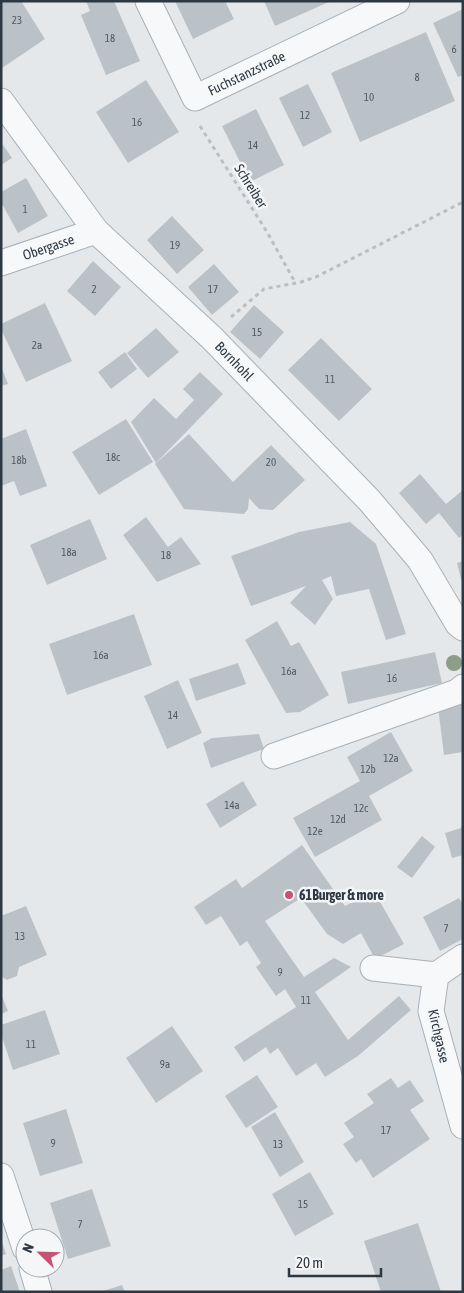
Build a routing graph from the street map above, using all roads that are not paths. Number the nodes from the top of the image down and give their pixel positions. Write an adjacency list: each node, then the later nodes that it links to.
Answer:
1 (148, 1): 2 (street, Fuchstanzstraße)
2 (397, 1)
3 (1, 101): 4 (street, Bornhohl)
4 (96, 231): 5 (street, Obergasse); 6 (street, Bornhohl)
5 (1, 263)
6 (463, 628)
7 (463, 688): 8 (street)
8 (274, 756)
9 (463, 957): 11 (street)
10 (373, 968): 11 (street)
11 (436, 975): 12 (street, Kirchgasse)
12 (463, 1126)
13 (1, 1176): 14 (street)
14 (18, 1228)
15 (35, 1278): 16 (street)
16 (39, 1292)

